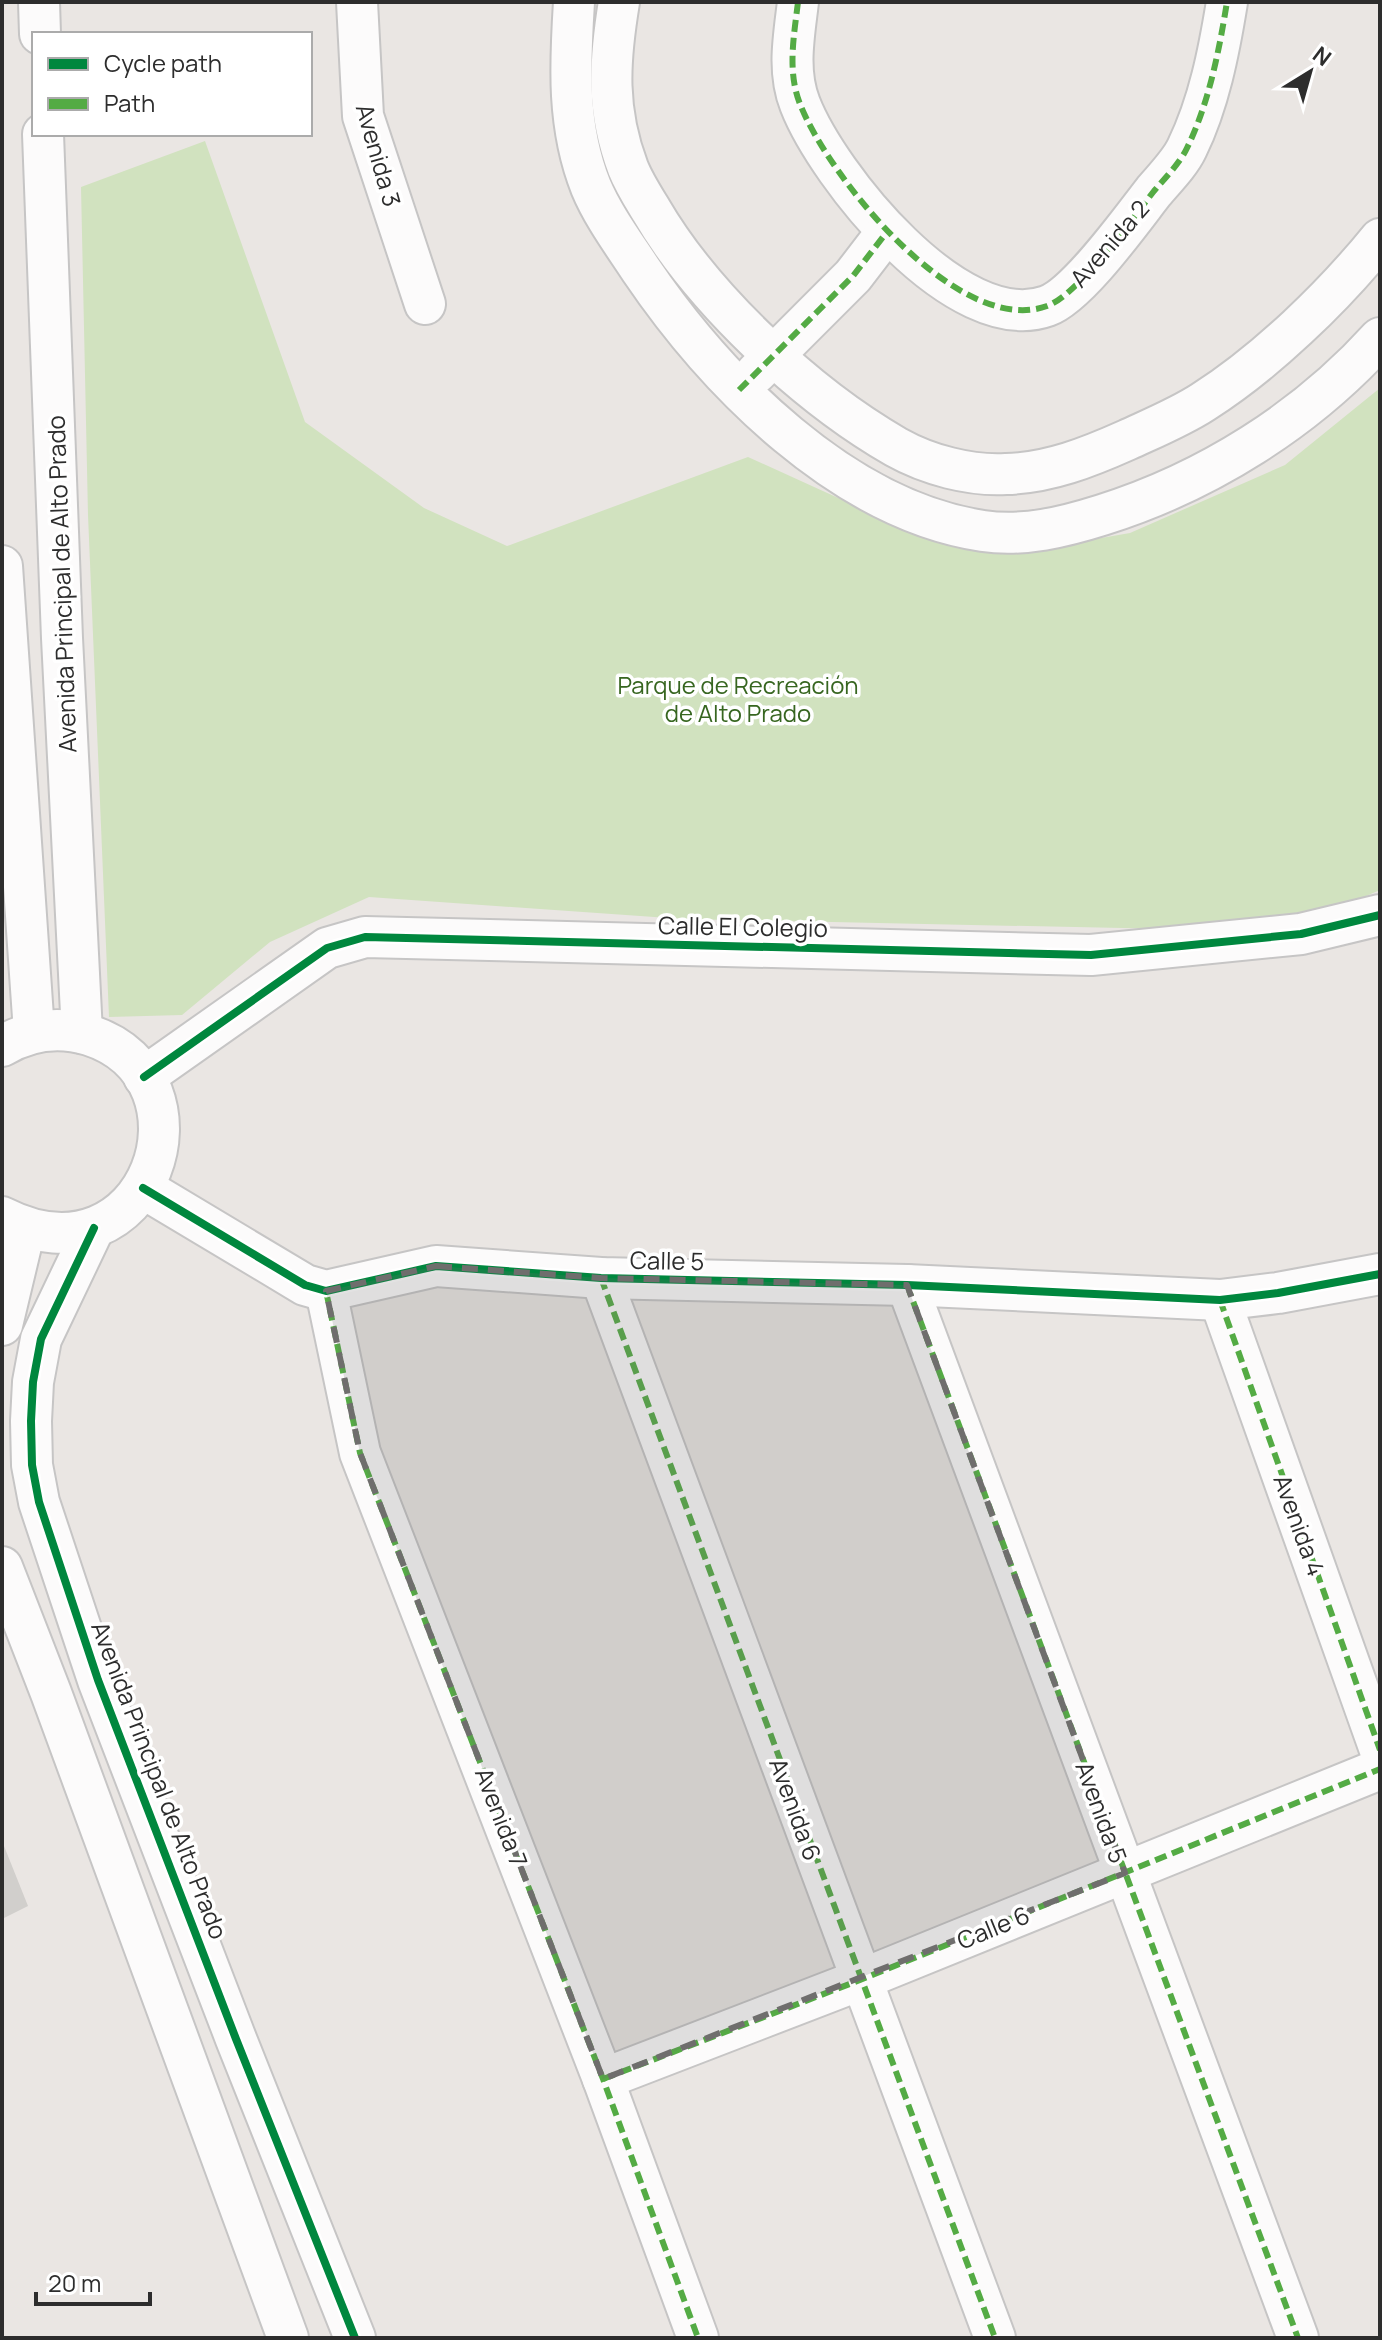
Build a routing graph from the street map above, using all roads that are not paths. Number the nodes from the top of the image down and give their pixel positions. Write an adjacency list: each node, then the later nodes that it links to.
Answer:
1 (39, 2): 7 (street)
2 (357, 2): 11 (street, Avenida 3)
3 (574, 2): 14 (street)
4 (619, 2): 13 (street)
5 (798, 2): 9 (street, Avenida 2)
6 (1227, 2): 9 (street, Avenida 2)
7 (40, 32)
8 (43, 136): 17 (street, Avenida Principal de Alto Prado)
9 (886, 233): 13 (street)
10 (1380, 239): 13 (street)
11 (425, 304)
12 (1380, 338): 14 (street)
13 (774, 355): 14 (street)
14 (739, 390)
15 (2, 566): 18 (street, Avenida Principal de Alto Prado)
16 (1380, 915): 19 (street, Calle El Colegio)
17 (82, 1033): 18 (street, Avenida Principal de Alto Prado); 19 (street, Avenida Principal de Alto Prado)
18 (18, 1039)
19 (144, 1077): 20 (street, Avenida Principal de Alto Prado)
20 (143, 1188): 22 (street, Avenida Principal de Alto Prado); 26 (street)
21 (14, 1223): 22 (street, Avenida Principal de Alto Prado); 28 (street, Avenida Principal de Alto Prado)
22 (94, 1228): 36 (street, Avenida Principal de Alto Prado)
23 (1380, 1274): 27 (street, Calle 5)
24 (601, 1278): 25 (street, Calle 5); 26 (street, Calle 5); 33 (street, Avenida 6)
25 (907, 1285): 27 (street, Calle 5); 32 (street, Avenida 5)
26 (326, 1291): 34 (street, Avenida 7)
27 (1220, 1300): 30 (street, Avenida 4)
28 (2, 1325)
29 (2, 1567): 35 (street)
30 (1380, 1750)
31 (1380, 1769): 32 (street, Calle 6)
32 (1125, 1873): 33 (street, Calle 6); 39 (street, Avenida 5)
33 (860, 1980): 34 (street, Calle 6); 38 (street, Avenida 6)
34 (603, 2079): 37 (street, Avenida 7)
35 (288, 2338)
36 (355, 2338)
37 (698, 2338)
38 (995, 2338)
39 (1298, 2338)

